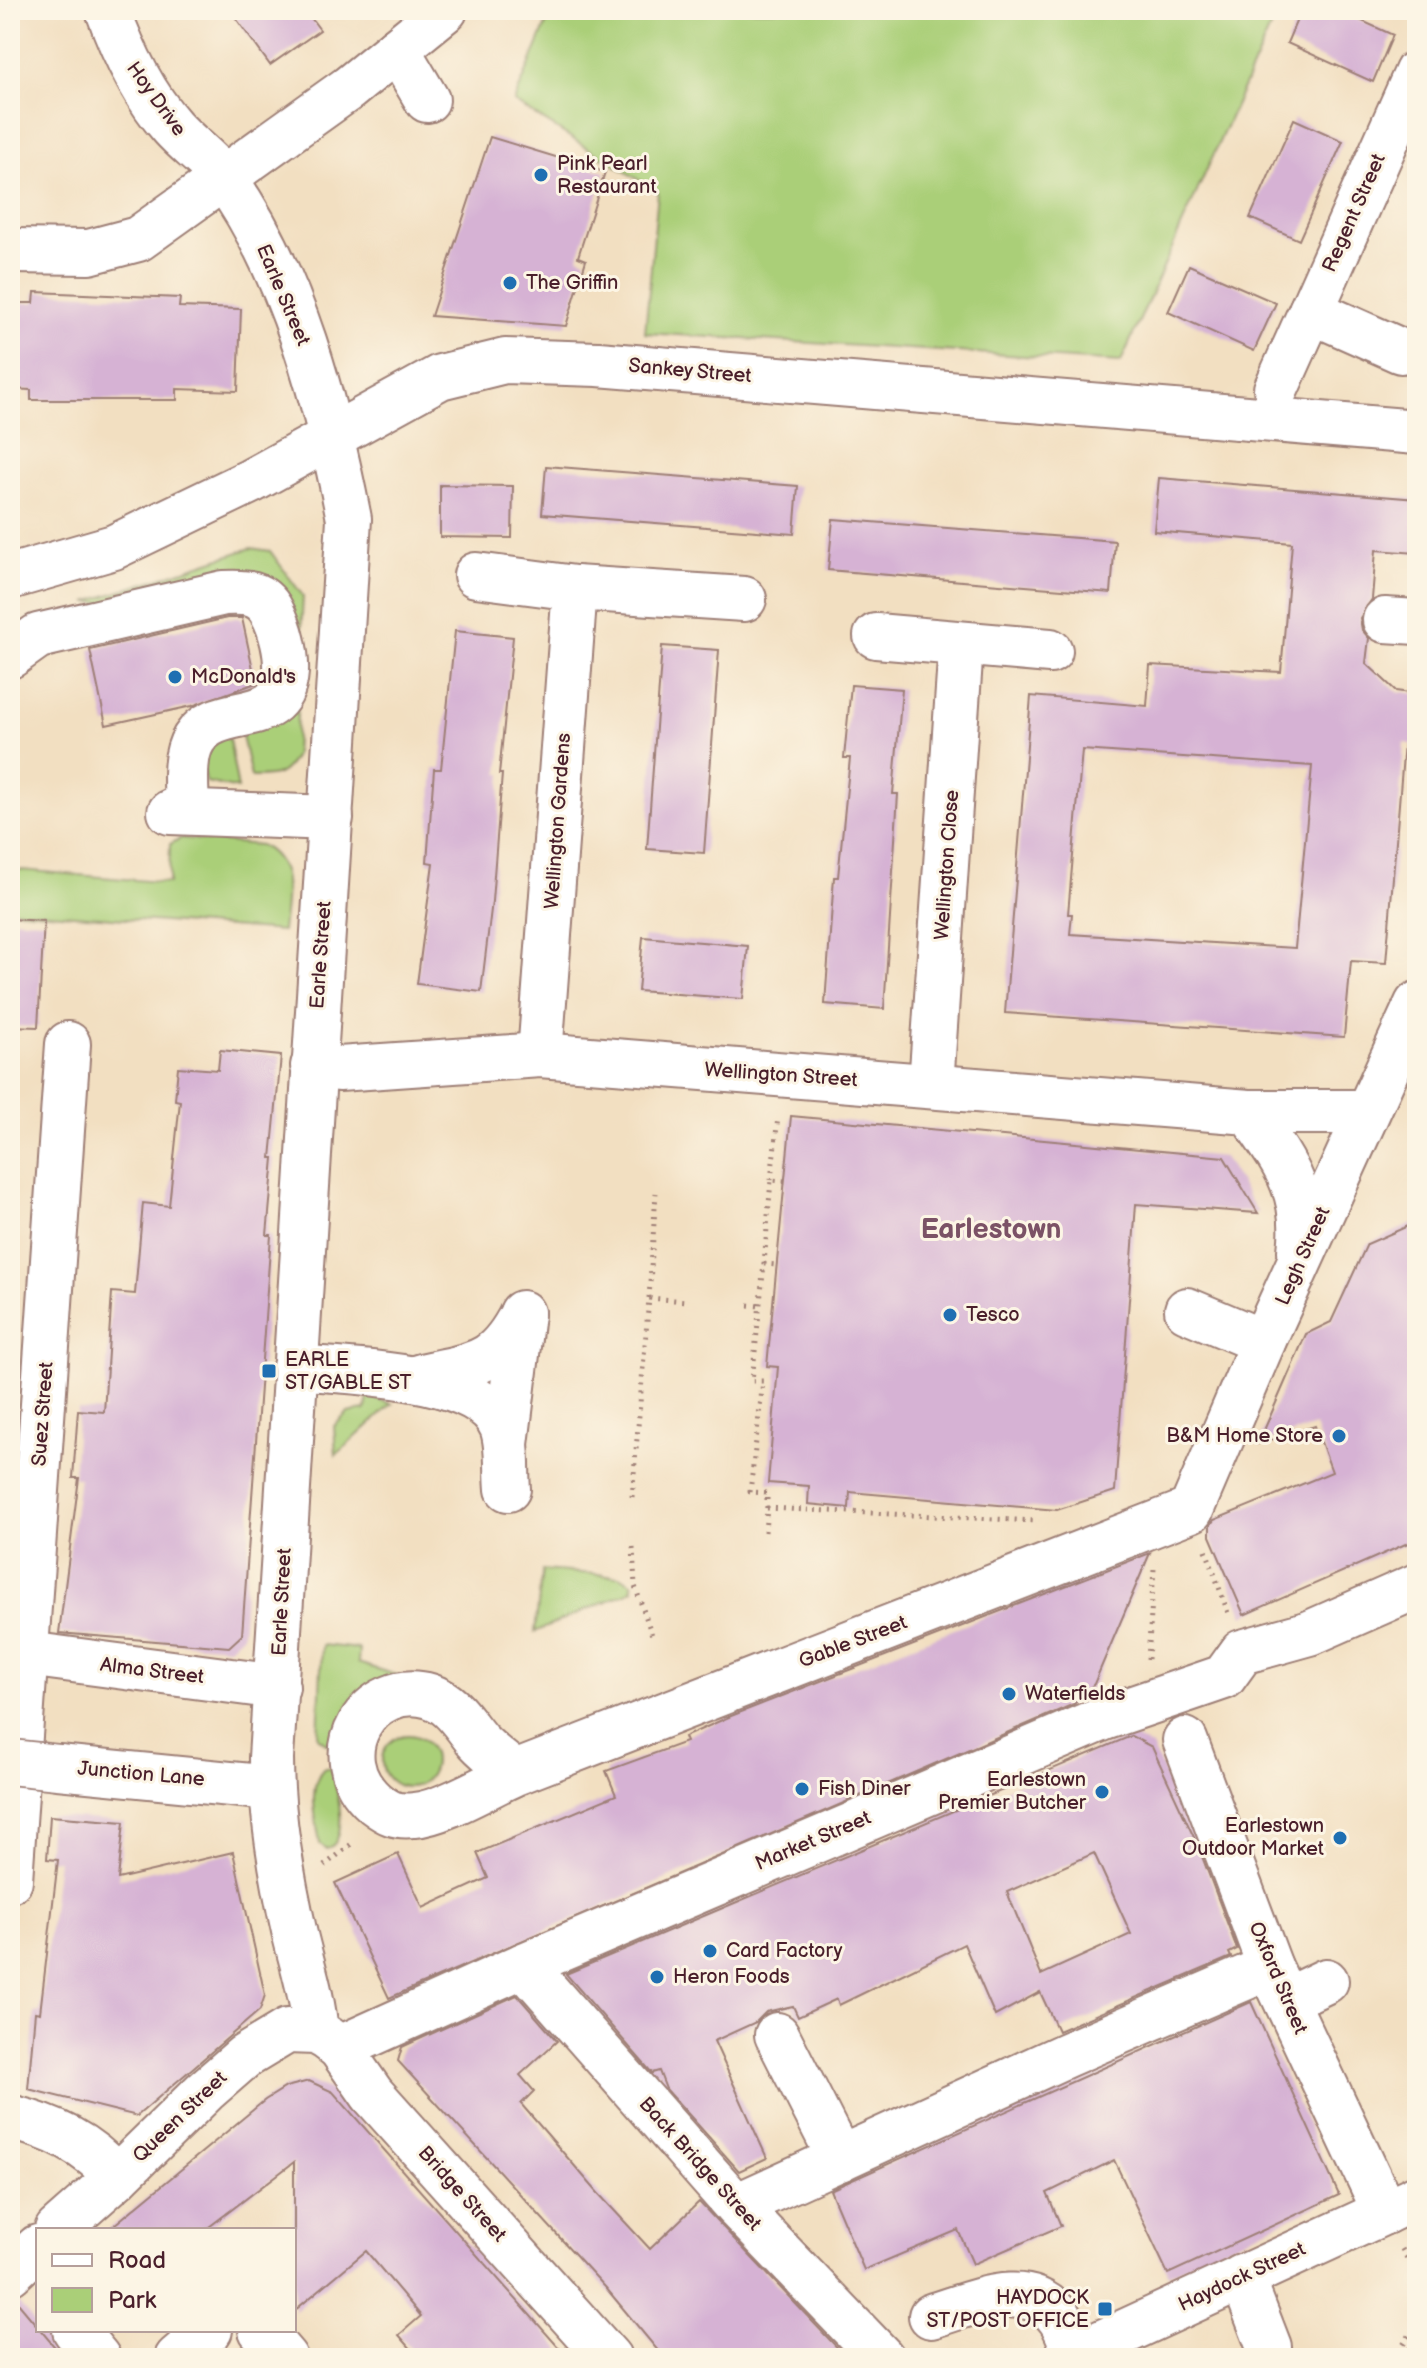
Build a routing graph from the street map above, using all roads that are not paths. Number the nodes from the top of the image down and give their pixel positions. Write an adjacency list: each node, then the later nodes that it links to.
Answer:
1 (108, 10): 6 (street, Hoy Drive)
2 (445, 10): 3 (street)
3 (397, 49): 5 (street); 6 (street)
4 (1417, 72): 8 (street, Regent Street)
5 (427, 100)
6 (223, 177): 7 (street); 12 (street, Earle Street)
7 (10, 251)
8 (1311, 311): 9 (street); 10 (street, Regent Street)
9 (1401, 351)
10 (1276, 389)
11 (1417, 432): 12 (street, Sankey Street)
12 (333, 434): 14 (street, Sankey Street); 21 (street, Earle Street)
13 (476, 575): 15 (street)
14 (10, 577)
15 (575, 588): 16 (street); 24 (street, Wellington Gardens)
16 (744, 599)
17 (876, 636): 19 (street)
18 (19, 645): 21 (street)
19 (961, 645): 20 (street); 26 (street, Wellington Close)
20 (1050, 651)
21 (331, 818): 25 (street, Earle Street)
22 (1417, 1004): 28 (street, Legh Street)
23 (68, 1044): 38 (street, Suez Street)
24 (540, 1055): 25 (street, Wellington Street); 26 (street, Wellington Street)
25 (313, 1066): 32 (street, Earle Street)
26 (931, 1085): 27 (street, Wellington Street)
27 (1249, 1112): 28 (street, Wellington Street); 29 (street)
28 (1367, 1112): 29 (street, Legh Street)
29 (1298, 1268): 31 (street, Legh Street)
30 (1187, 1310): 31 (street)
31 (1263, 1342): 36 (street, Legh Street)
32 (295, 1367): 33 (street); 39 (street, Earle Street)
33 (418, 1377): 34 (street); 34 (street)
34 (506, 1444): 35 (street)
35 (508, 1489)
36 (1198, 1528): 42 (street, Gable Street)
37 (1417, 1586): 45 (street, Market Street)
38 (27, 1654): 39 (street, Alma Street); 44 (street, Suez Street)
39 (277, 1687): 43 (street, Earle Street)
40 (1185, 1740): 47 (street, Oxford Street)
41 (10, 1762): 43 (street, Junction Lane, bridge)
42 (515, 1773): 42 (street, Gable Street)
43 (271, 1788): 49 (street, Earle Street)
44 (10, 1880)
45 (524, 1965): 49 (street, Market Street); 54 (street, Back Bridge Street)
46 (1326, 1981): 47 (street)
47 (1278, 1983): 51 (street); 53 (street, Oxford Street)
48 (777, 2035): 51 (street)
49 (328, 2040): 52 (street, Queen Street); 66 (street, Bridge Street)
50 (10, 2117): 52 (street)
51 (840, 2159): 54 (street)
52 (117, 2177): 55 (street, Queen Street)
53 (1401, 2204): 56 (street, Haydock Street)
54 (736, 2206): 67 (street, Back Bridge Street)
55 (59, 2228)
56 (1242, 2277): 61 (street); 62 (street, Haydock Street)
57 (931, 2316): 62 (street)
58 (77, 2332): 63 (street)
59 (208, 2332): 64 (street)
60 (263, 2332): 65 (street)
61 (1269, 2347)
62 (1072, 2356)
63 (98, 2358)
64 (177, 2358)
65 (285, 2358)
66 (609, 2358)
67 (882, 2358)

